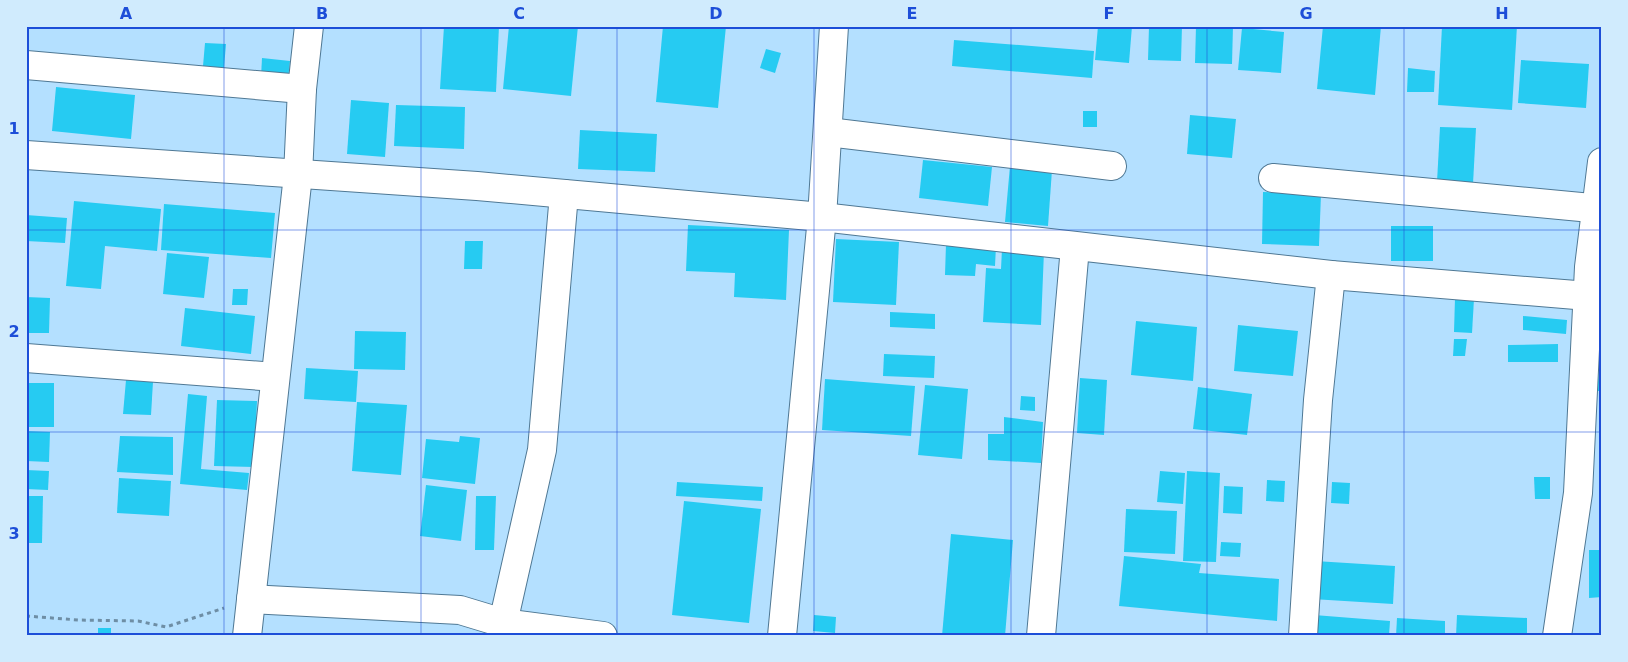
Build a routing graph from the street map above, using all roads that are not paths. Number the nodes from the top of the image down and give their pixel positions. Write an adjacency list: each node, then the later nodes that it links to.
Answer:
1 (309, 26): 4 (street)
2 (834, 26): 5 (street)
3 (26, 65): 4 (street)
4 (302, 90): 9 (street)
5 (828, 132): 8 (street); 13 (street)
6 (26, 155): 9 (street)
7 (1602, 162): 12 (street)
8 (1112, 166)
9 (298, 175): 11 (street); 18 (street)
10 (1273, 178): 12 (street)
11 (564, 194): 13 (street); 20 (street)
12 (1599, 209): 16 (street)
13 (822, 217): 14 (street); 23 (street)
14 (1076, 247): 15 (street); 24 (street)
15 (1331, 276): 16 (street); 25 (street)
16 (1588, 296): 26 (street)
17 (26, 358): 18 (street)
18 (275, 377): 19 (street)
19 (251, 599): 20 (street); 21 (street)
20 (503, 629): 22 (street)
21 (247, 636)
22 (603, 636)
23 (782, 636)
24 (1041, 636)
25 (1303, 636)
26 (1557, 636)

